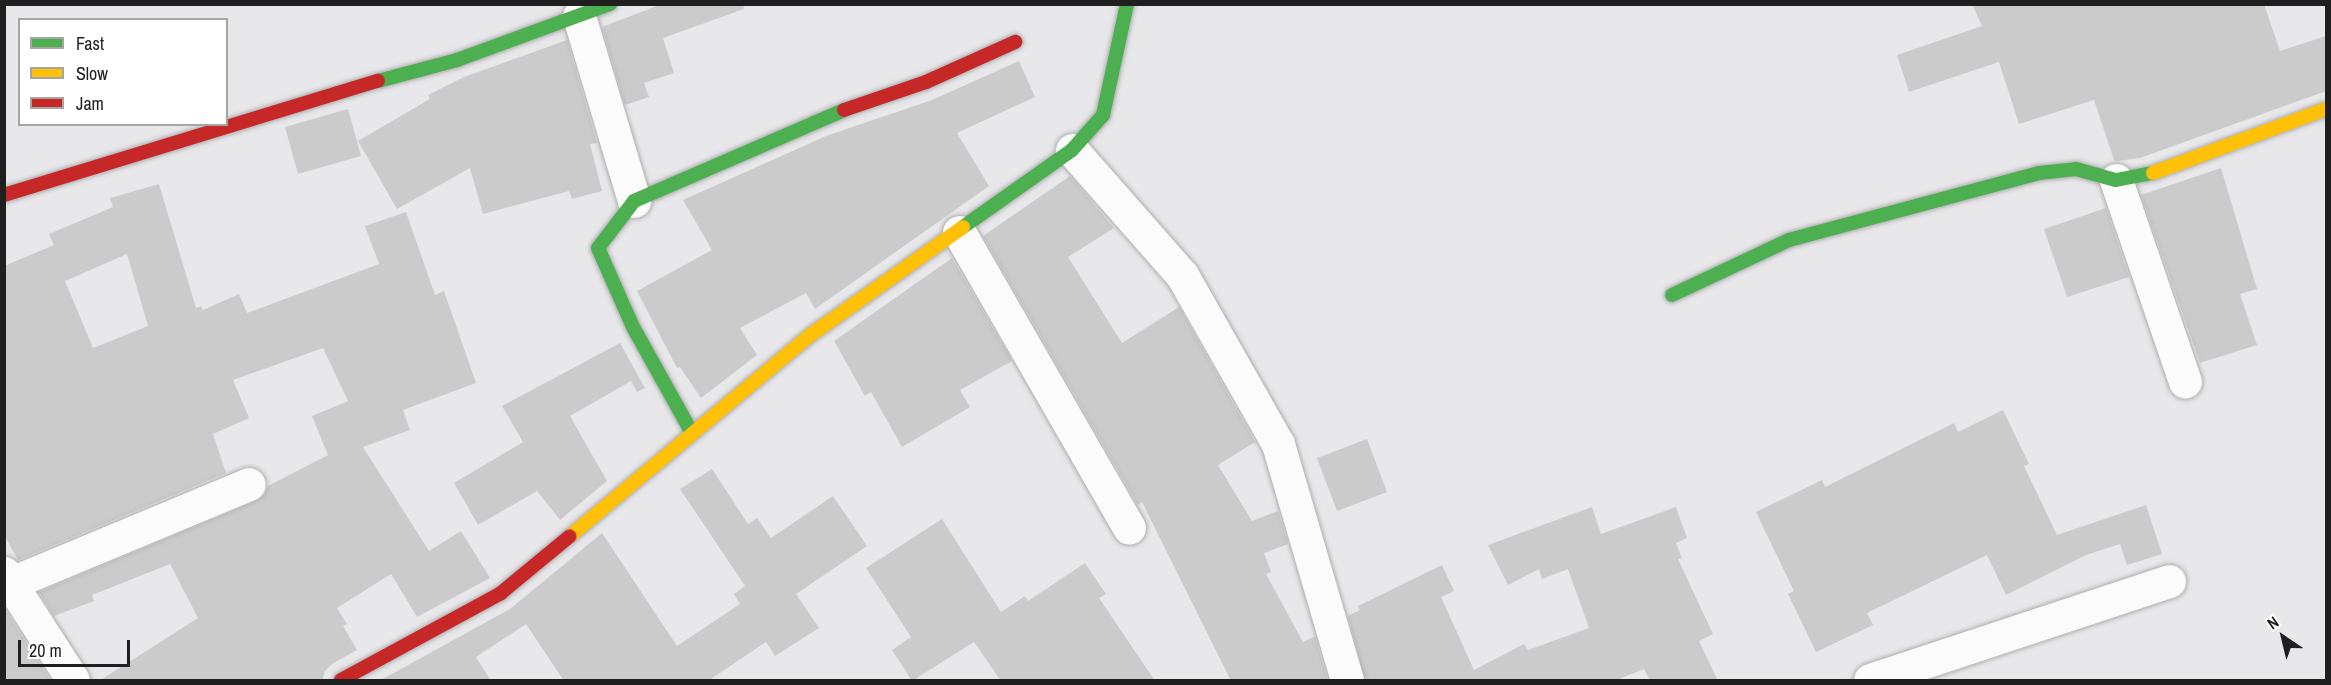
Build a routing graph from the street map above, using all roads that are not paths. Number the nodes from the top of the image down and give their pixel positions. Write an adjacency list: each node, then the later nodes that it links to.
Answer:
1 (610, 4): 3 (street)
2 (1127, 4): 8 (street)
3 (579, 16): 6 (street); 11 (street)
4 (1014, 42): 11 (street)
5 (2326, 109): 9 (street)
6 (228, 125)
7 (226, 126): 10 (street)
8 (1072, 150): 12 (street); 22 (street)
9 (2116, 180): 13 (street); 14 (street)
10 (4, 195)
11 (634, 201): 15 (street)
12 (959, 232): 15 (street); 17 (street)
13 (1672, 294)
14 (2186, 382)
15 (692, 433): 21 (street)
16 (249, 484): 18 (street)
17 (1129, 528)
18 (6, 580): 20 (street)
19 (2169, 581): 23 (street)
20 (73, 681)
21 (341, 681)
22 (1347, 681)
23 (1870, 681)

